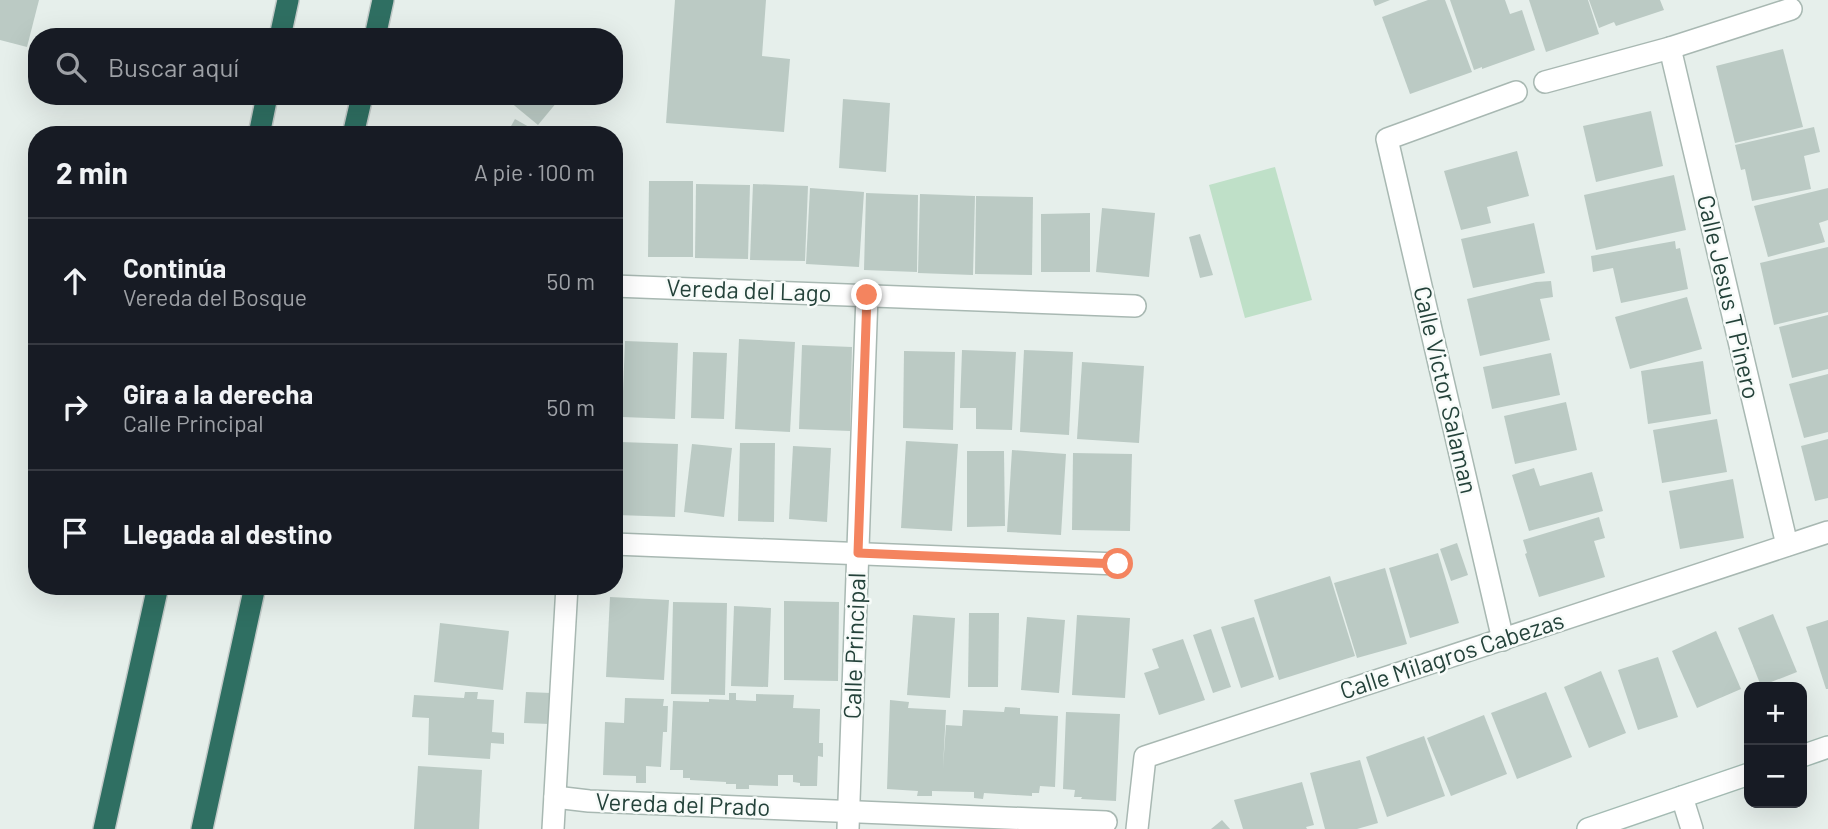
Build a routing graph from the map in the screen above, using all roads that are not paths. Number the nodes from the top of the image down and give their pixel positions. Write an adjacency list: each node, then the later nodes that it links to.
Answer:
1 (288, 0): 4 (highway)
2 (383, 0): 5 (highway)
3 (1791, 9): 6 (street)
4 (282, 28)
5 (377, 28)
6 (1670, 48): 7 (street); 18 (street, Calle Jesus T Pinero)
7 (1545, 82)
8 (1516, 92): 24 (street, Calle Victor Salaman)
9 (265, 105): 11 (highway)
10 (360, 105): 12 (highway)
11 (261, 126)
12 (355, 126)
13 (623, 286): 14 (street, Vereda del Lago)
14 (867, 295): 15 (street, Vereda del Lago); 19 (street, Calle Principal)
15 (1135, 306)
16 (1828, 532): 18 (street, Calle Milagros Cabezas)
17 (623, 544): 19 (street)
18 (1787, 545): 24 (street, Calle Milagros Cabezas)
19 (858, 553): 20 (street); 30 (street, Calle Principal)
20 (1118, 564)
21 (156, 595): 32 (highway)
22 (253, 595): 33 (highway)
23 (566, 595): 28 (street)
24 (1503, 640): 35 (street, Calle Milagros Cabezas)
25 (1828, 747): 26 (street)
26 (1807, 754)
27 (1744, 776): 29 (street)
28 (555, 797): 30 (street, Vereda del Prado); 34 (street)
29 (1682, 797): 36 (street); 37 (street)
30 (848, 820): 31 (street, Vereda del Prado)
31 (1106, 822)
32 (103, 829)
33 (202, 829)
34 (553, 829)
35 (1137, 829)
36 (1588, 829)
37 (1692, 829)

